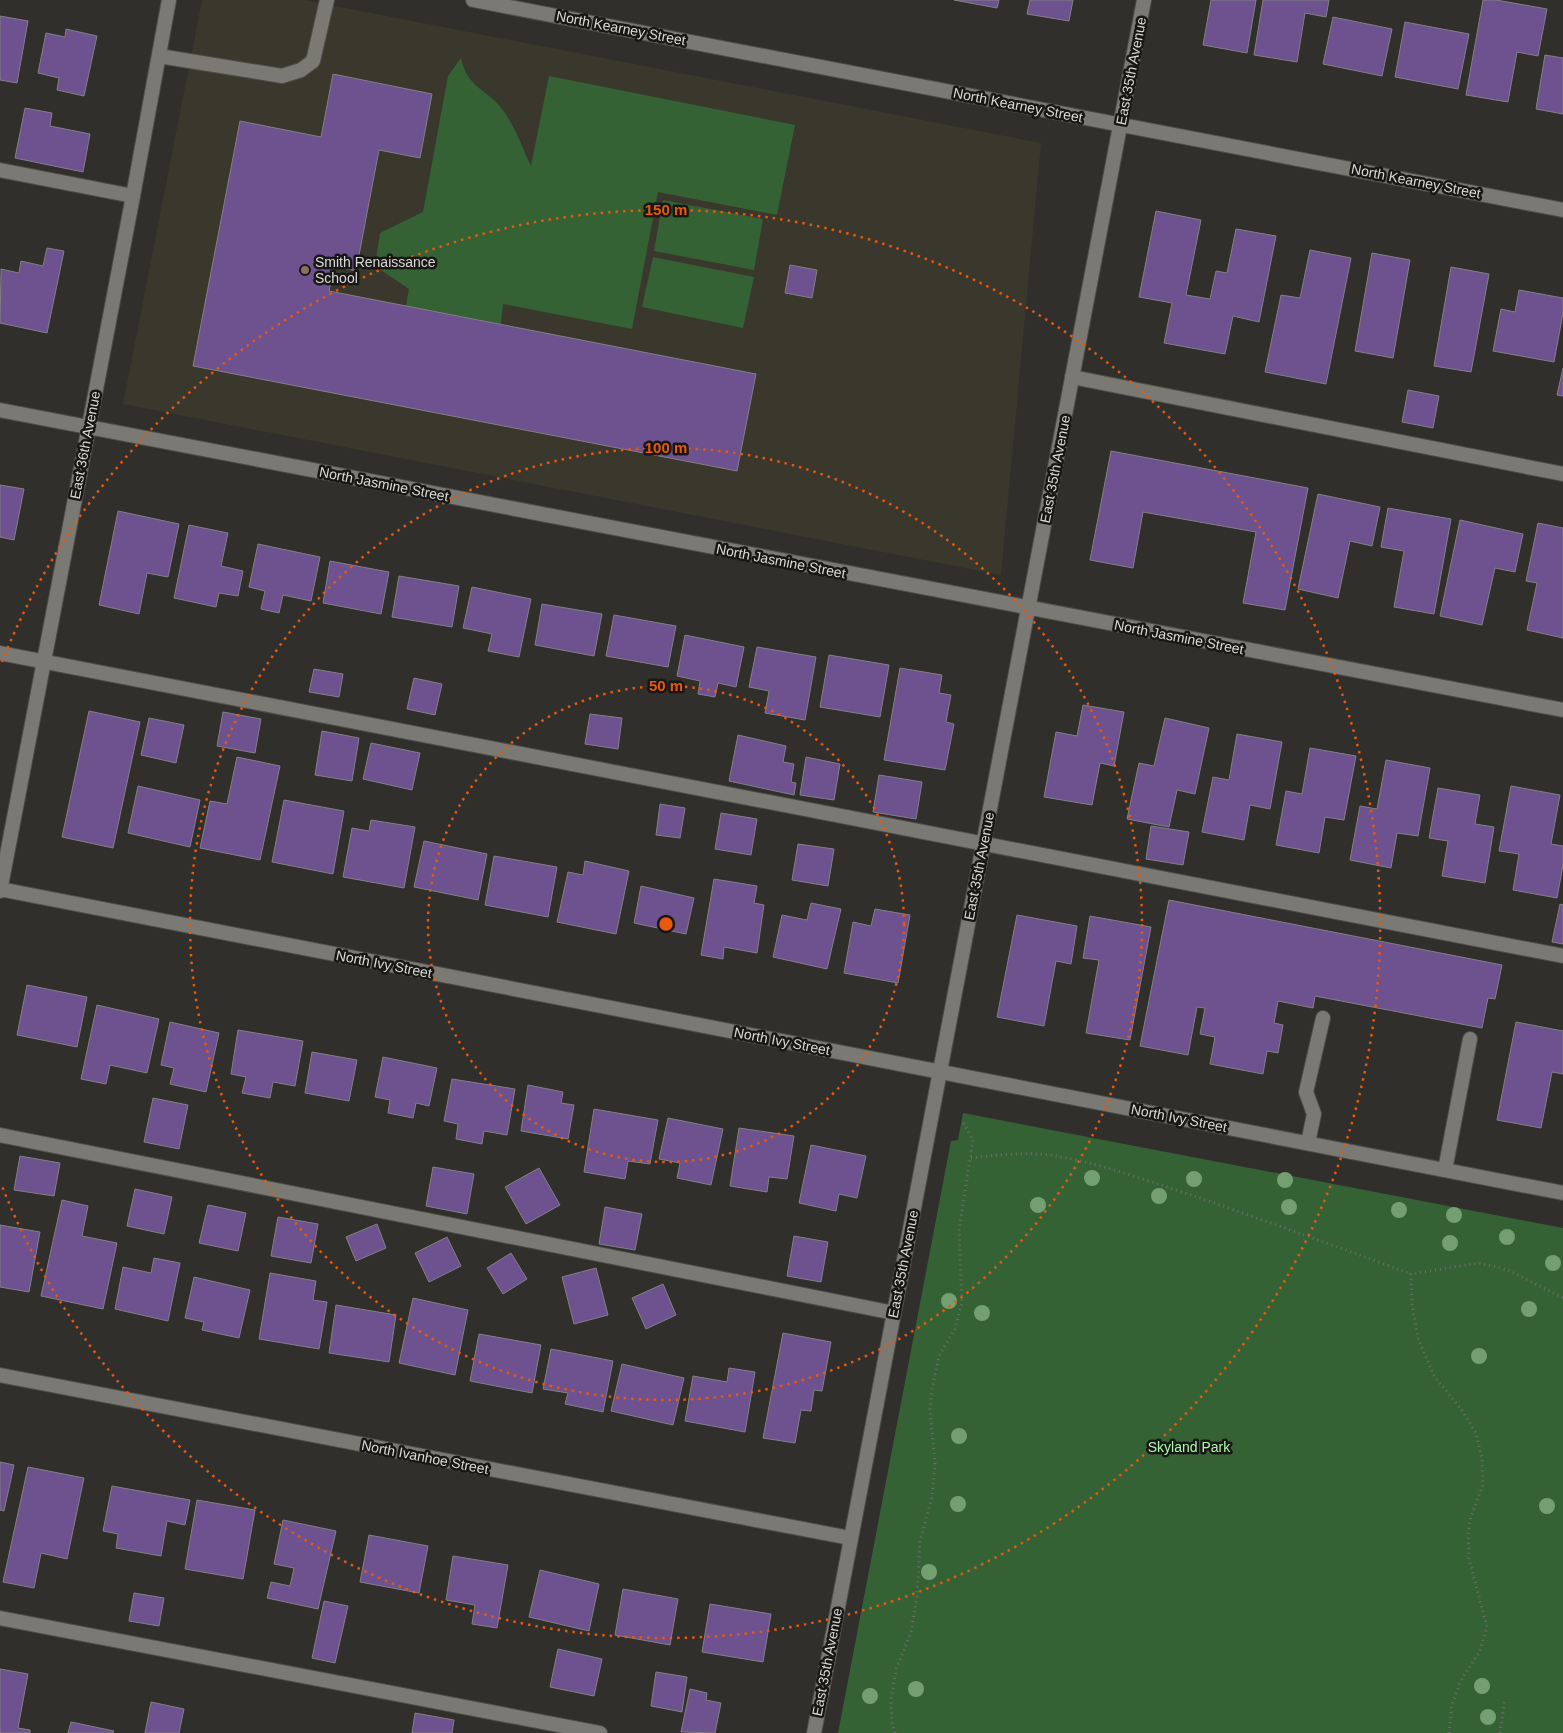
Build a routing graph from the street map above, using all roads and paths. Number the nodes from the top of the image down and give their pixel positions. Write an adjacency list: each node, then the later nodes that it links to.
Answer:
1 (169, 0): 5 (street, East 36th Avenue)
2 (327, 0): 5 (street)
3 (474, 0): 6 (street, North Kearney Street)
4 (1144, 0): 6 (street, East 35th Avenue)
5 (159, 56): 8 (street, East 36th Avenue)
6 (1121, 125): 9 (street, North Kearney Street); 10 (street, East 35th Avenue)
7 (0, 170): 8 (street)
8 (133, 196): 12 (street, East 36th Avenue)
9 (1563, 210)
10 (1072, 377): 13 (street); 14 (street, East 35th Avenue)
11 (0, 410): 12 (street, North Jasmine Street)
12 (88, 427): 14 (street, North Jasmine Street); 16 (street, East 36th Avenue)
13 (1563, 474)
14 (1028, 608): 17 (street, North Jasmine Street); 18 (street, East 35th Avenue)
15 (0, 653): 16 (street)
16 (44, 661): 18 (street); 19 (street, East 36th Avenue)
17 (1563, 710)
18 (983, 844): 20 (street); 23 (street, East 35th Avenue)
19 (0, 890): 23 (street, North Ivy Street)
20 (1563, 956)
21 (1323, 1018): 26 (street)
22 (1470, 1039): 28 (street)
23 (940, 1072): 26 (street, North Ivy Street); 32 (street, East 35th Avenue)
24 (963, 1122): 27 (path)
25 (0, 1135): 32 (street)
26 (1308, 1143): 28 (street, North Ivy Street)
27 (970, 1158): 30 (path); 39 (path)
28 (1445, 1170): 29 (street, North Ivy Street)
29 (1563, 1193)
30 (1411, 1274): 31 (path); 40 (path)
31 (1563, 1298)
32 (894, 1313): 34 (street, East 35th Avenue)
33 (0, 1375): 34 (street, North Ivanhoe Street)
34 (850, 1538): 38 (street, East 35th Avenue)
35 (0, 1618): 37 (street)
36 (1505, 1699): 41 (path)
37 (600, 1733)
38 (814, 1733)
39 (895, 1733)
40 (1449, 1733)
41 (1500, 1733)

